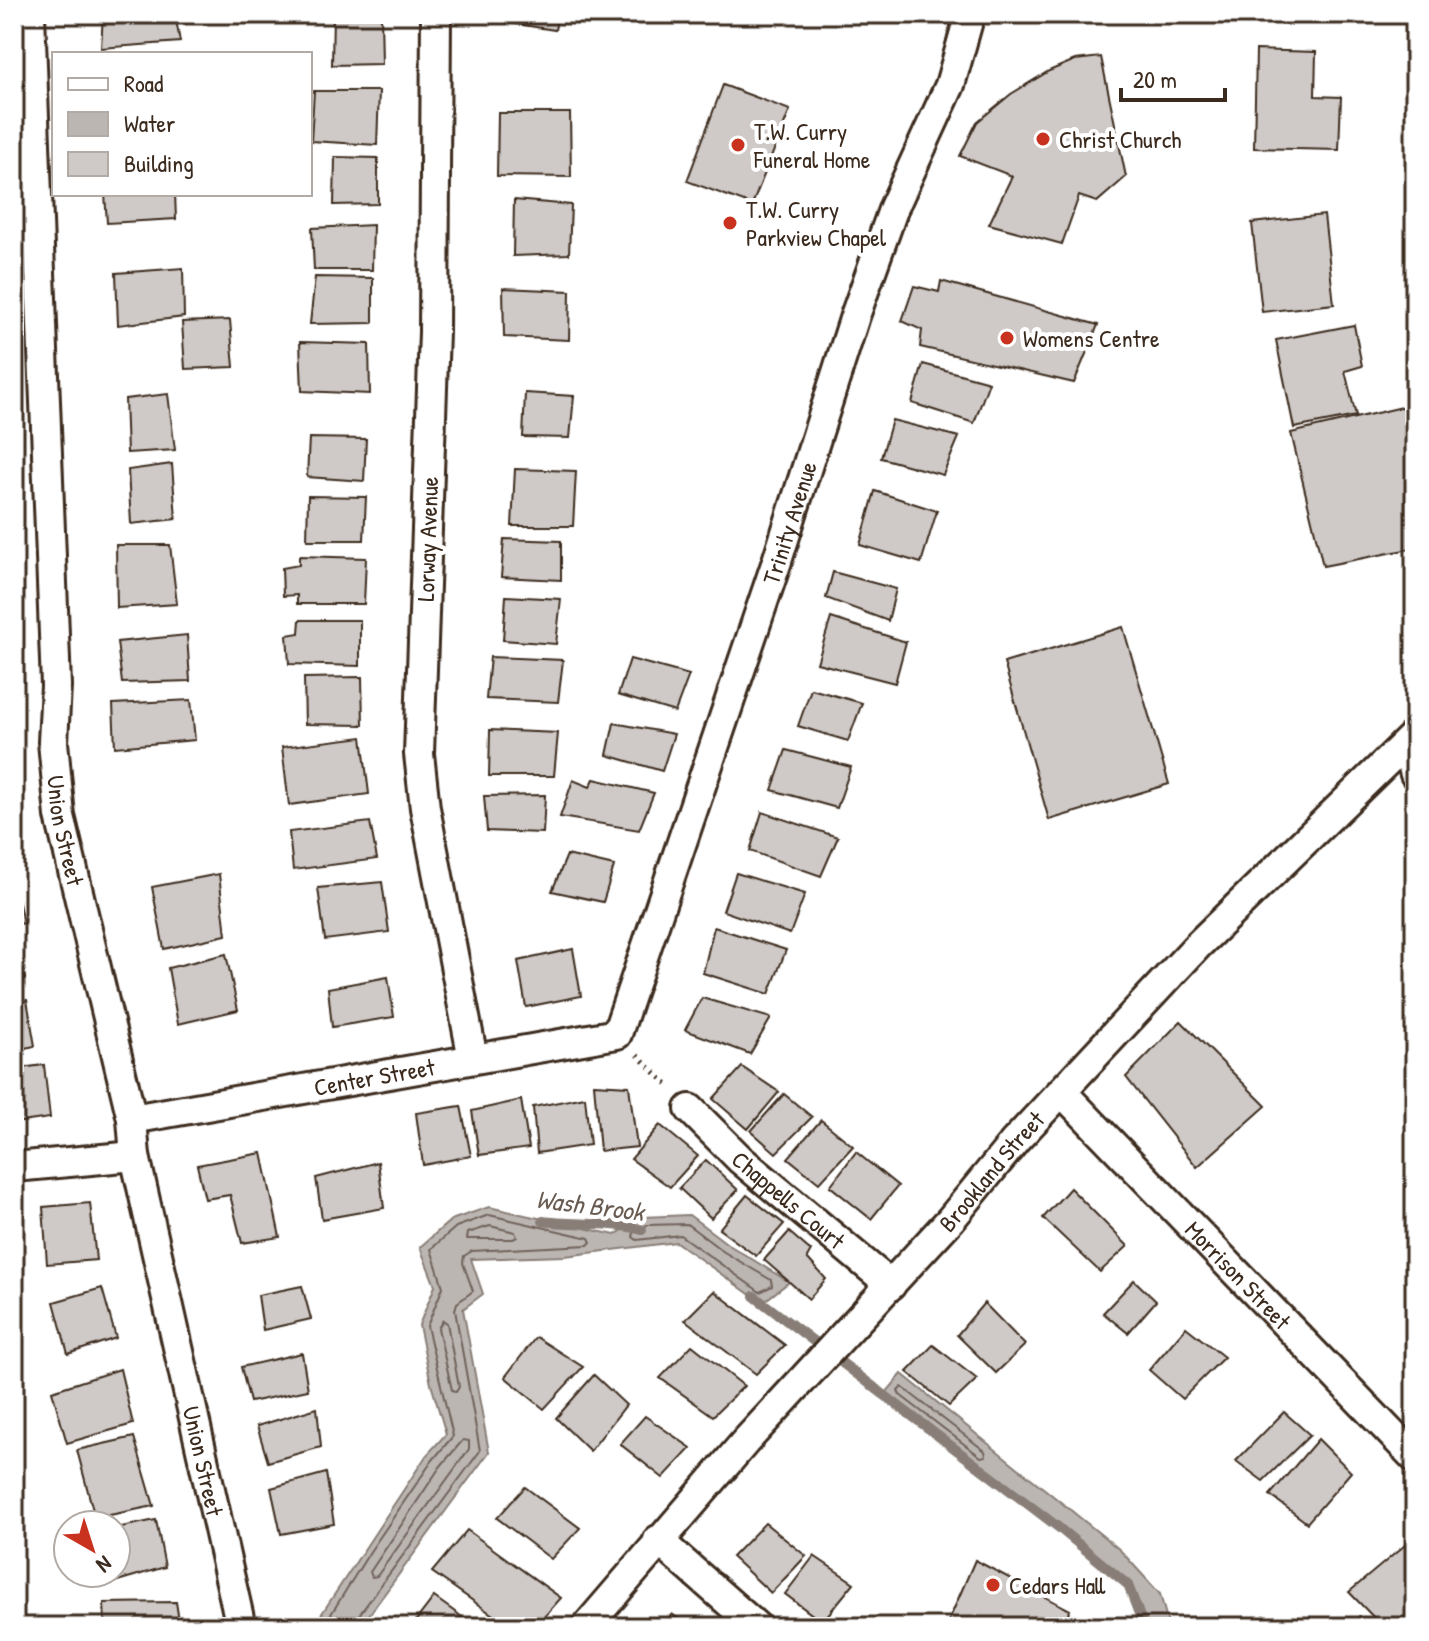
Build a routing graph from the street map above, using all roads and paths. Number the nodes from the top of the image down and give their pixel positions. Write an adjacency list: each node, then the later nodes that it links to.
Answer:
1 (30, 14): 10 (street, Union Street)
2 (436, 14): 7 (street, Lorway Avenue)
3 (970, 14): 6 (street, Trinity Avenue)
4 (1410, 739): 5 (street); 8 (street, Brookland Street)
5 (1415, 774)
6 (617, 1034): 7 (street, Center Street); 9 (path)
7 (473, 1059): 10 (street, Center Street)
8 (1062, 1092): 13 (street, Brookland Street); 14 (street, Morrison Street)
9 (690, 1109): 13 (street, Chappells Court)
10 (132, 1119): 11 (street, Union Street)
11 (135, 1156): 12 (street); 16 (street, Union Street)
12 (14, 1167)
13 (891, 1285): 15 (street, Brookland Street)
14 (1415, 1458)
15 (658, 1540): 17 (street, Brookland Street); 18 (street)
16 (241, 1627)
17 (586, 1627)
18 (757, 1627)

